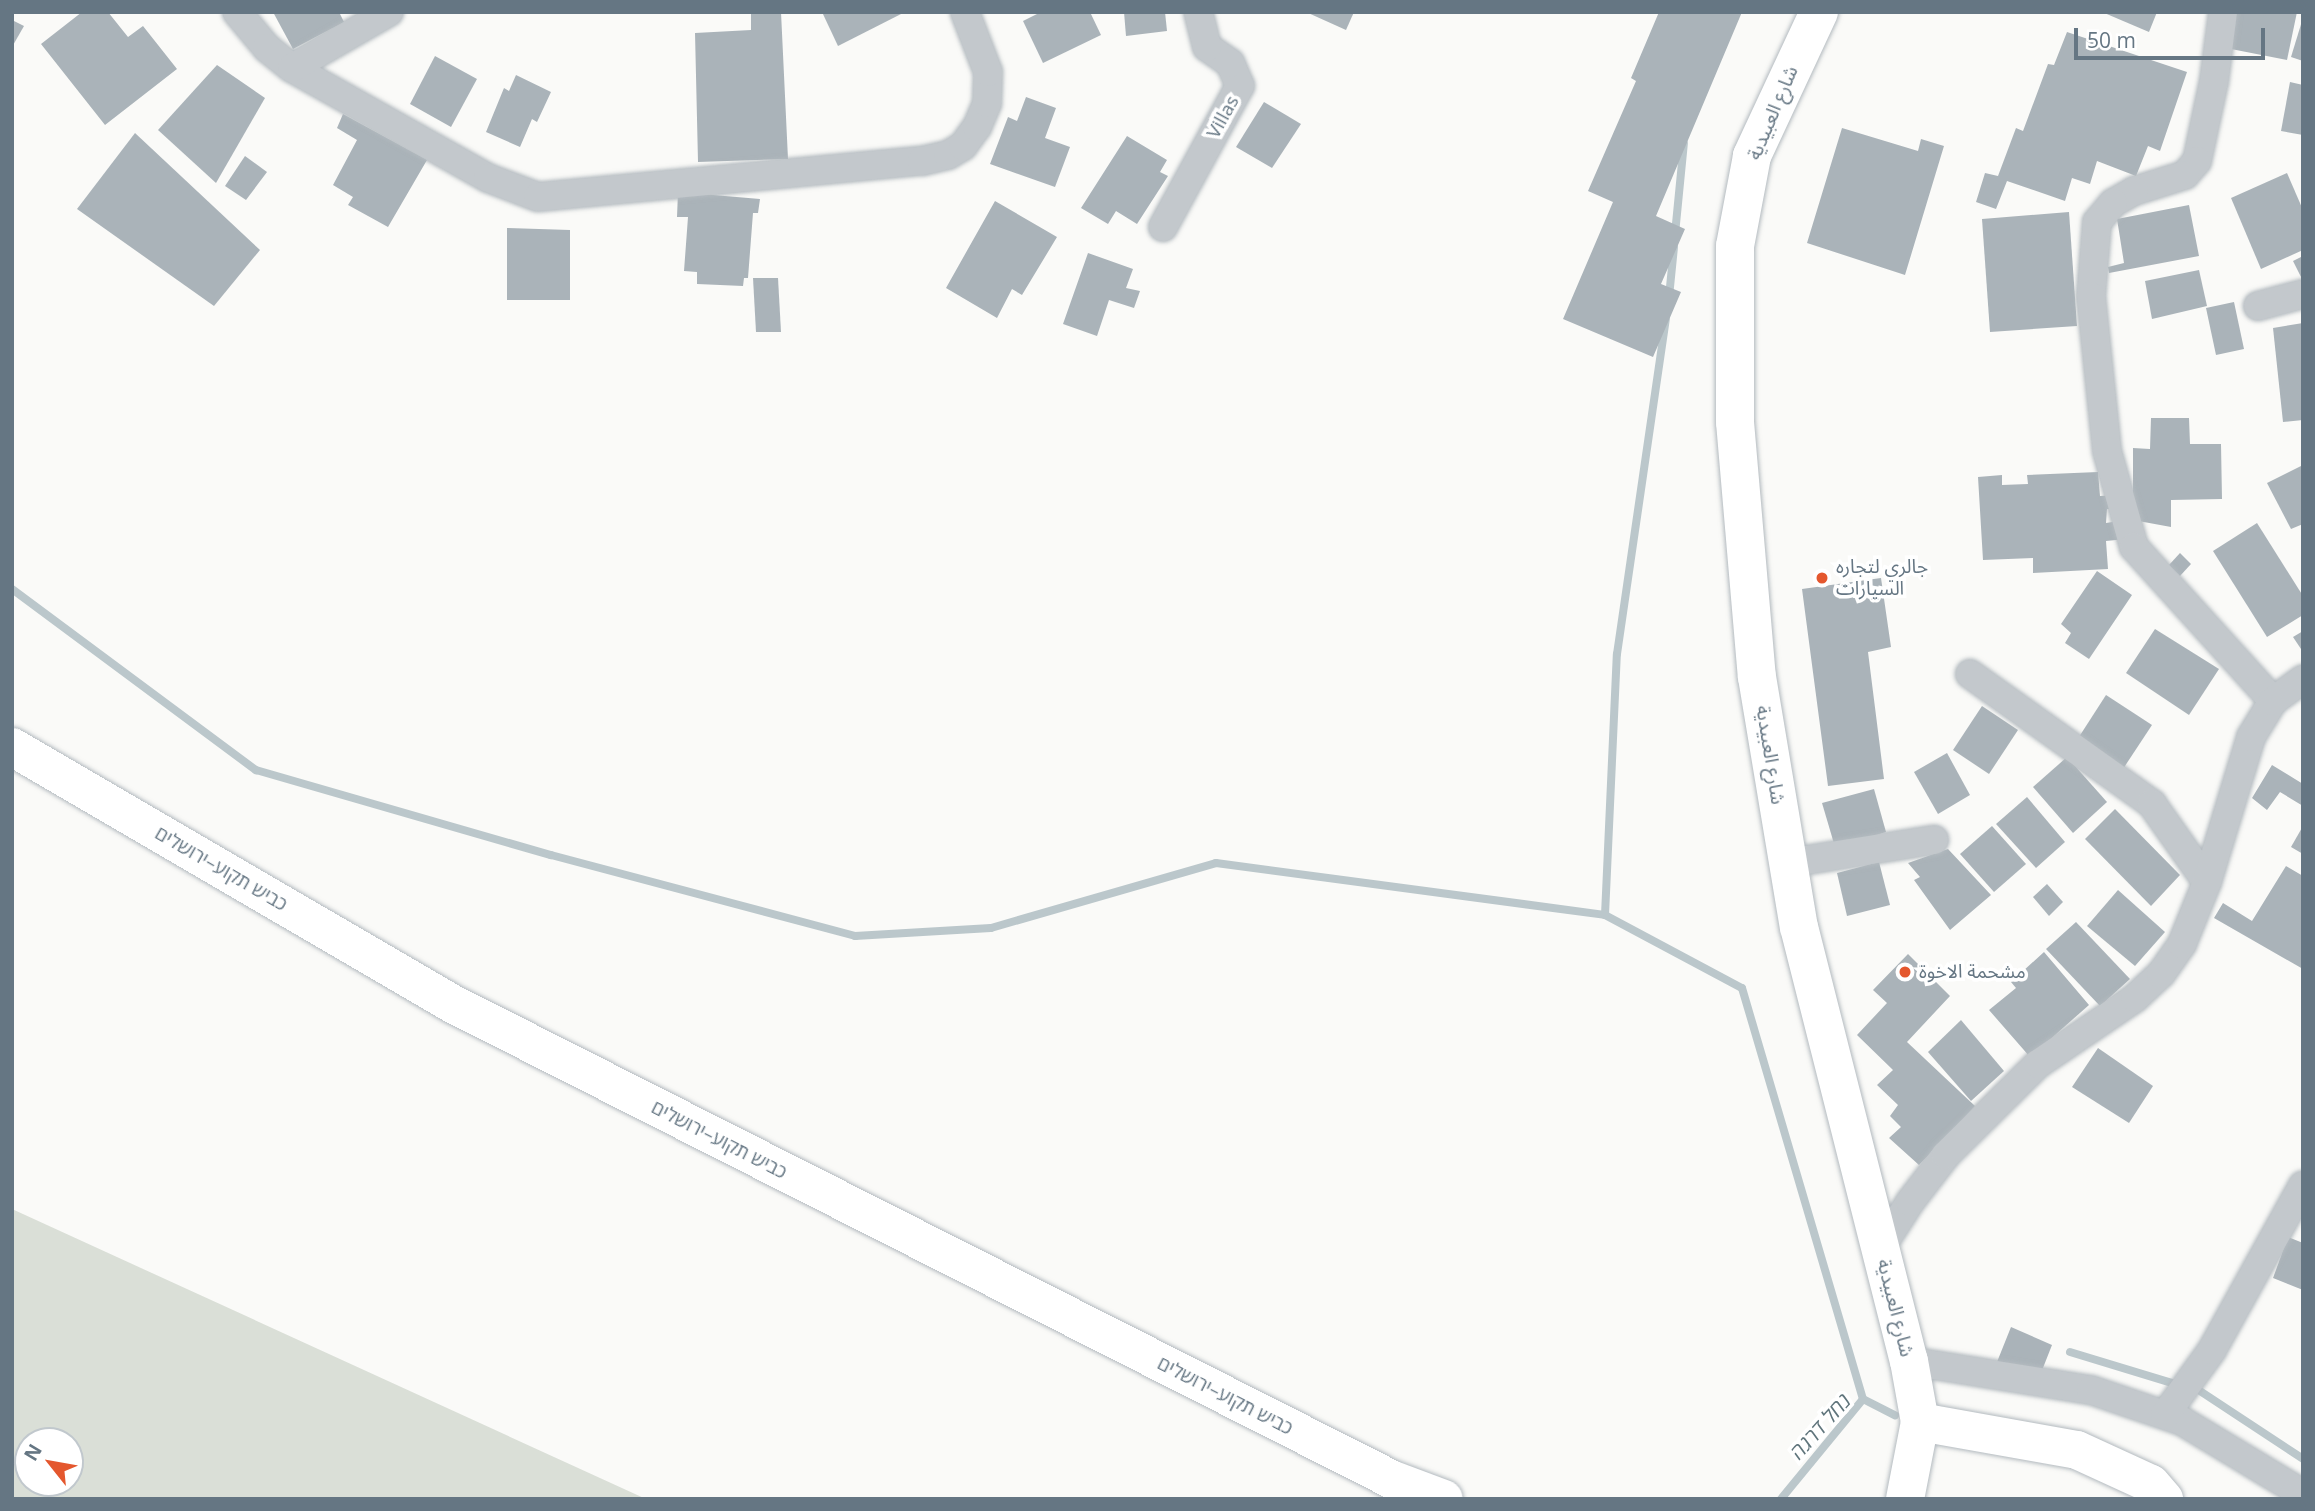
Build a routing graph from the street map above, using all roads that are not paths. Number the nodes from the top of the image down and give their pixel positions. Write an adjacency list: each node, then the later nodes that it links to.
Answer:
1 (237, 12): 7 (street)
2 (389, 12): 7 (street)
3 (965, 12): 7 (street)
4 (1198, 12): 8 (street, Villas)
5 (1819, 12): 16 (main road, شارع العبيدية)
6 (2223, 12): 13 (street)
7 (292, 68)
8 (1163, 227)
9 (2303, 294): 10 (street)
10 (2258, 306)
11 (1970, 674): 17 (street)
12 (2303, 679): 13 (street)
13 (2273, 701): 17 (street)
14 (12, 747): 24 (main road, כביש תקוע–ירושלים)
15 (1934, 840): 16 (street)
16 (1788, 863): 19 (main road, شارع العبيدية)
17 (2207, 882): 19 (street)
18 (2303, 1185): 21 (street)
19 (1880, 1249): 20 (main road, شارع العبيدية)
20 (1909, 1361): 21 (street); 22 (main road, شارع العبيدية)
21 (2165, 1415): 23 (street)
22 (1920, 1422): 25 (main road, شارع العبيدية); 26 (main road)
23 (2303, 1494)
24 (1444, 1499)
25 (1905, 1499)
26 (2164, 1499)

